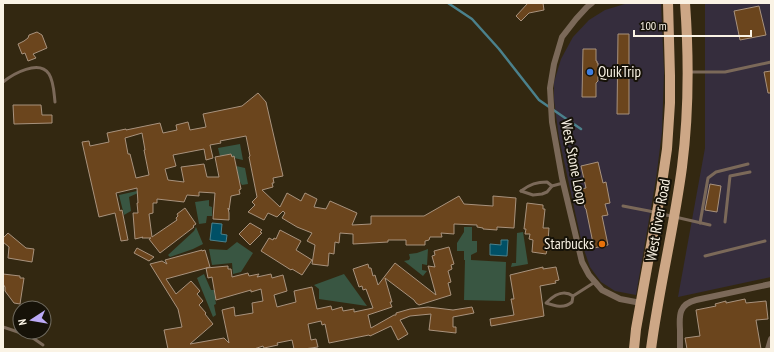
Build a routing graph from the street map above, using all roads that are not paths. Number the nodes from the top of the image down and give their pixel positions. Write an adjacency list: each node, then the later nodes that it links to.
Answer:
1 (592, 3): 10 (street, West Stone Loop)
2 (668, 3): 13 (main road, West River Road)
3 (685, 3): 5 (main road, West River Road)
4 (771, 62): 5 (lane)
5 (688, 72): 14 (main road, West River Road)
6 (3, 82): 7 (lane)
7 (55, 102)
8 (748, 164): 16 (lane)
9 (750, 172): 15 (lane)
10 (563, 183): 11 (lane); 20 (street, West Stone Loop)
11 (552, 186): 11 (lane)
12 (623, 206): 13 (lane)
13 (658, 214): 14 (lane); 23 (main road, West River Road)
14 (674, 217): 16 (lane); 28 (main road, West River Road)
15 (725, 222)
16 (700, 223): 17 (lane)
17 (710, 225)
18 (765, 241): 19 (lane)
19 (705, 256)
20 (595, 282): 22 (lane); 23 (street, West Stone Loop)
21 (771, 284): 29 (street)
22 (574, 296): 22 (lane)
23 (641, 302): 27 (main road, West River Road)
24 (3, 327): 26 (lane)
25 (771, 339): 30 (street)
26 (43, 345)
27 (634, 349)
28 (652, 349)
29 (680, 349)
30 (768, 349)

